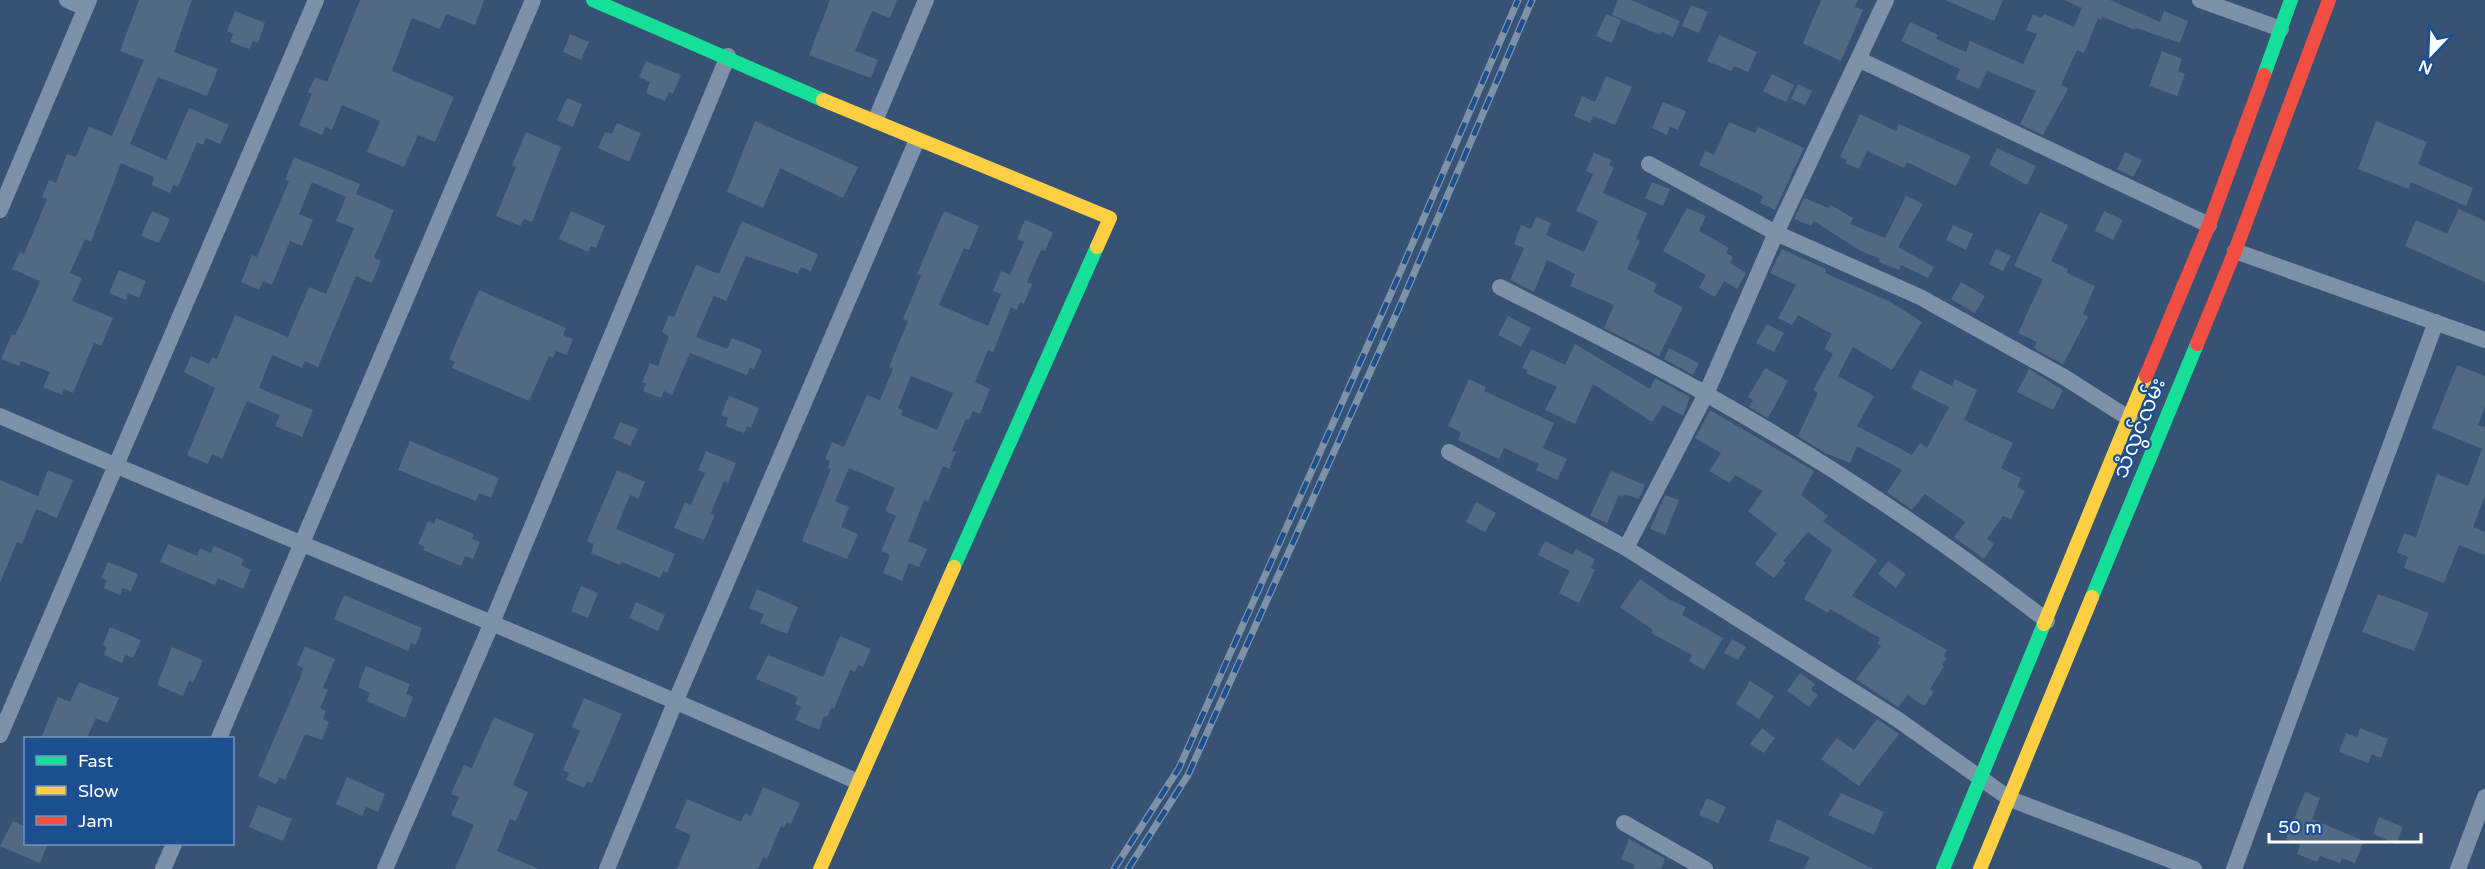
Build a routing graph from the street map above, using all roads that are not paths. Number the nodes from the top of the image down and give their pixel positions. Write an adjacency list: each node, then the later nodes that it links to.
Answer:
1 (67, 0): 10 (street)
2 (316, 0): 29 (street)
3 (533, 0): 30 (street)
4 (593, 0): 12 (main road)
5 (926, 0): 14 (street)
6 (1886, 0): 13 (street)
7 (2200, 0): 11 (street)
8 (2290, 0): 11 (main road, သံလွင်လမ်း)
9 (2329, 0): 21 (main road, သံလွင်လမ်း)
10 (87, 4): 17 (street)
11 (2281, 29): 19 (main road, သံလွင်လမ်း)
12 (728, 56): 14 (main road); 33 (street)
13 (1858, 59): 19 (street); 20 (street)
14 (875, 121): 15 (main road)
15 (916, 140): 34 (street); 38 (main road)
16 (1649, 164): 20 (street)
17 (6, 177): 18 (street)
18 (0, 210)
19 (2209, 225): 27 (main road, သံလွင်လမ်း)
20 (1776, 233): 25 (street); 27 (street)
21 (2235, 251): 23 (street); 40 (main road, သံလွင်လမ်း)
22 (1500, 286): 25 (street)
23 (2436, 322): 24 (street); 51 (street)
24 (2485, 340)
25 (1706, 393): 31 (street); 32 (street)
26 (0, 416): 29 (street)
27 (2130, 419): 32 (main road, သံလွင်လမ်း)
28 (1449, 452): 31 (street)
29 (115, 466): 30 (street); 35 (street)
30 (302, 545): 33 (street); 36 (street)
31 (1626, 548): 37 (street)
32 (2047, 621): 37 (main road, သံလွင်လမ်း)
33 (491, 625): 34 (street); 45 (street)
34 (676, 700): 38 (street); 46 (street)
35 (0, 735)
36 (219, 737)
37 (1982, 778): 40 (street); 49 (main road, သံလွင်လမ်း)
38 (858, 782): 47 (main road)
39 (2485, 797): 52 (street)
40 (2010, 799): 43 (street); 50 (main road, သံလွင်လမ်း)
41 (1624, 823): 48 (street)
42 (173, 845): 44 (street)
43 (2188, 868)
44 (163, 869)
45 (385, 869)
46 (608, 869)
47 (820, 869)
48 (1705, 869)
49 (1943, 869)
50 (1980, 869)
51 (2234, 869)
52 (2458, 869)

